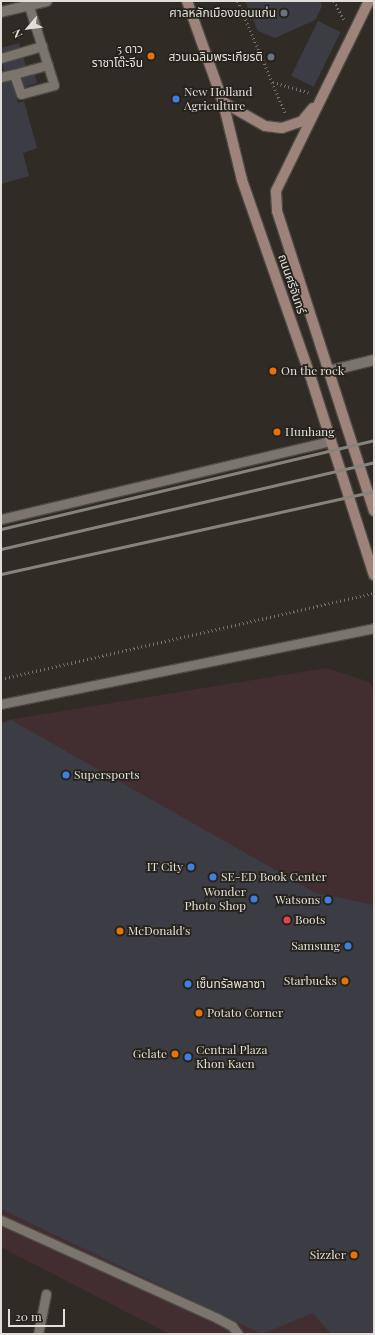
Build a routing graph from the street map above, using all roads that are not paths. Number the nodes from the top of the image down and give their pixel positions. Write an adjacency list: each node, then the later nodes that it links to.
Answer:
1 (47, 1): 4 (street)
2 (187, 1): 12 (main road, ถนนศรีจันทร์)
3 (369, 1): 11 (main road)
4 (29, 6): 5 (street); 6 (lane)
5 (1, 12)
6 (42, 46): 7 (lane); 8 (lane)
7 (1, 58)
8 (48, 65): 9 (lane); 9 (lane)
9 (14, 74): 10 (lane)
10 (1, 77)
11 (323, 95): 12 (main road); 14 (main road, ถนนศรีจันทร์)
12 (223, 102): 15 (main road, ถนนศรีจันทร์)
13 (374, 360): 14 (street)
14 (329, 371): 16 (main road, ถนนศรีจันทร์)
15 (331, 441): 17 (lane); 18 (main road, ถนนศรีจันทร์)
16 (374, 511)
17 (1, 519)
18 (374, 574)
19 (374, 628): 20 (lane)
20 (1, 704)
21 (1, 1220): 24 (lane)
22 (46, 1294): 23 (lane)
23 (38, 1334)
24 (238, 1334)

